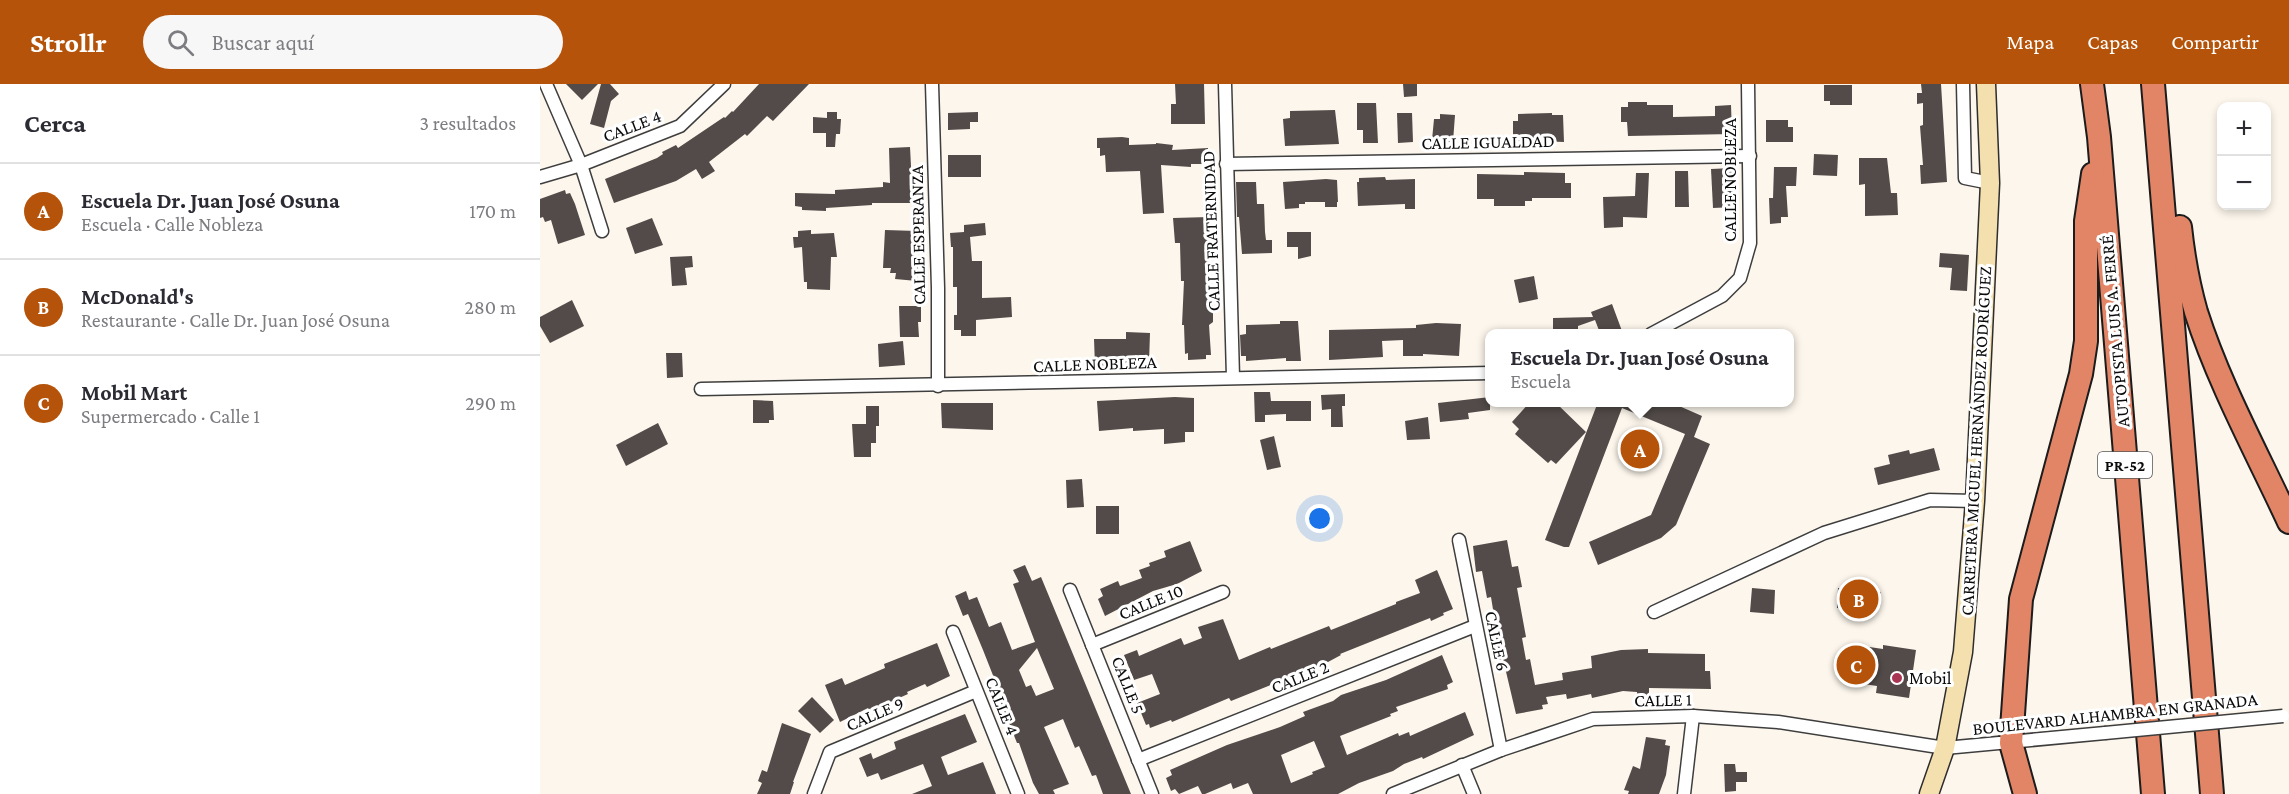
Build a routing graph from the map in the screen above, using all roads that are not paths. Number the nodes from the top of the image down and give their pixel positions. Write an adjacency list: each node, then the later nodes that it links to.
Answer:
1 (546, 84): 14 (street)
2 (724, 84): 14 (street, CALLE 4)
3 (932, 84): 21 (street, CALLE ESPERANZA)
4 (1225, 84): 13 (street, CALLE FRATERNIDAD)
5 (1748, 84): 12 (street, CALLE NOBLEZA)
6 (1962, 84): 16 (street)
7 (1986, 84): 16 (street, CARRETERA MIGUEL HERNÁNDEZ RODRÍGUEZ)
8 (2092, 84): 11 (highway, AUTOPISTA LUIS A. FERRÉ / PR-52)
9 (2152, 84): 49 (highway)
10 (2163, 84): 24 (highway)
11 (2099, 136): 35 (highway); 48 (highway, AUTOPISTA LUIS A. FERRÉ / PR-52)
12 (1750, 156): 13 (street, CALLE IGUALDAD); 18 (street, CALLE NOBLEZA)
13 (1226, 164): 20 (street, CALLE FRATERNIDAD)
14 (581, 165): 15 (street, CALLE 4); 17 (street)
15 (540, 177)
16 (1990, 183): 23 (street, CARRETERA MIGUEL HERNÁNDEZ RODRÍGUEZ)
17 (602, 231)
18 (1659, 329)
19 (1485, 372): 20 (street, CALLE NOBLEZA)
20 (1233, 377): 21 (street, CALLE NOBLEZA)
21 (938, 386): 22 (street, CALLE NOBLEZA)
22 (701, 389)
23 (1975, 501): 28 (street); 36 (street, CARRETERA MIGUEL HERNÁNDEZ RODRÍGUEZ)
24 (2289, 522)
25 (1459, 540): 29 (street, CALLE 6)
26 (1070, 590): 31 (street, CALLE 5)
27 (1223, 592): 31 (street, CALLE 10)
28 (1654, 612)
29 (1475, 626): 37 (street, CALLE 6); 38 (street, CALLE 2)
30 (953, 632): 32 (street, CALLE 4)
31 (1092, 645): 38 (street, CALLE 5)
32 (976, 691): 40 (street, CALLE 9); 41 (street, CALLE 4)
33 (2286, 715): 35 (street, BOULEVARD ALHAMBRA EN GRANADA, bridge)
34 (1693, 716): 36 (street, CALLE 1); 37 (street, CALLE 1); 45 (street)
35 (2011, 743): 36 (street, BOULEVARD ALHAMBRA EN GRANADA); 47 (highway)
36 (1944, 748): 46 (street, CARRETERA MIGUEL HERNÁNDEZ RODRÍGUEZ)
37 (1501, 750): 39 (street, CALLE 1)
38 (1138, 760): 42 (street, CALLE 5)
39 (1462, 765): 43 (street, CALLE 1); 44 (street)
40 (814, 794)
41 (1018, 794)
42 (1152, 794)
43 (1393, 794)
44 (1474, 794)
45 (1684, 794)
46 (1929, 794)
47 (2025, 794)
48 (2153, 794)
49 (2212, 794)

